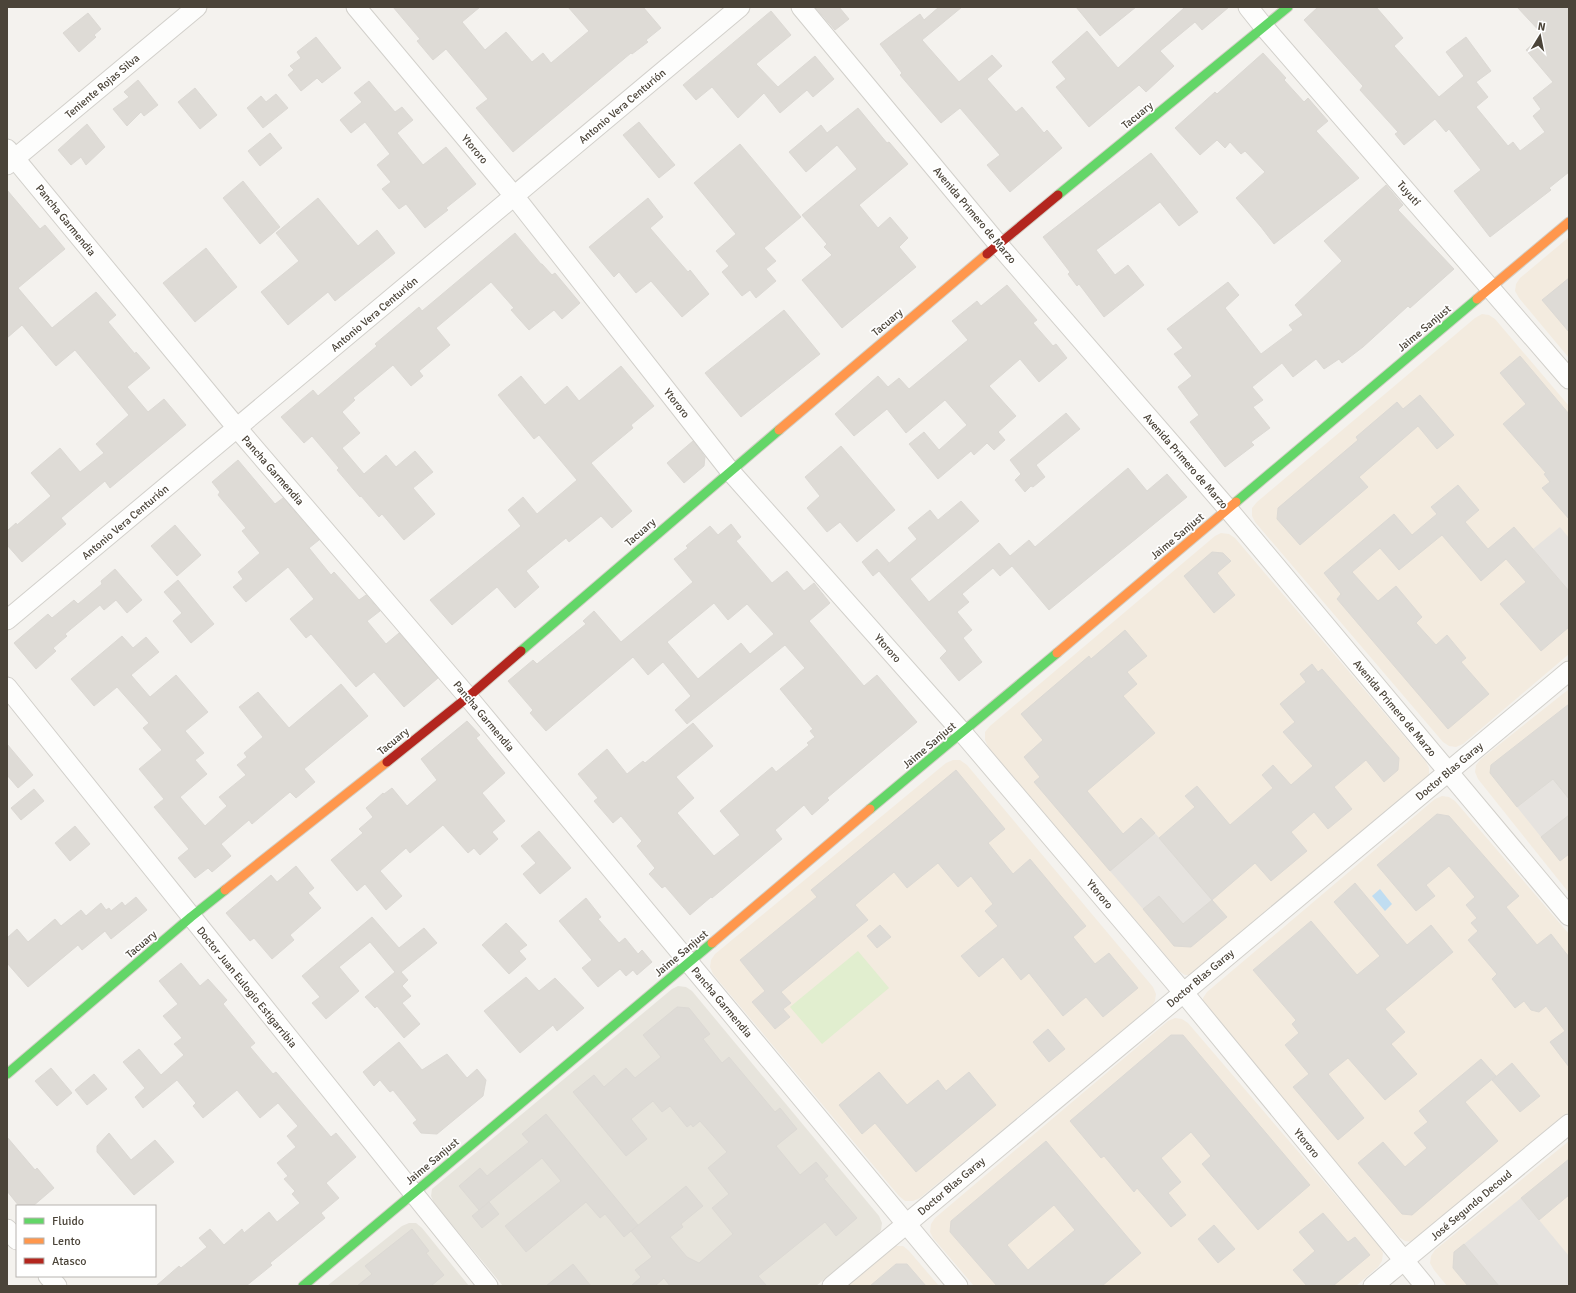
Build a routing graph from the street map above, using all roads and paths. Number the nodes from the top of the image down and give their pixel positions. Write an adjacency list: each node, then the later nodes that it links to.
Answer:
1 (197, 7): 8 (street, Teniente Rojas Silva)
2 (356, 7): 9 (street, Ytororo)
3 (740, 7): 9 (street, Antonio Vera Centurión)
4 (801, 7): 11 (street, Avenida Primero de Marzo)
5 (1248, 7): 7 (street, Tuyutí)
6 (1288, 7): 7 (street, Tacuary)
7 (1264, 27): 11 (street, Tacuary); 12 (street, Tuyutí)
8 (10, 157): 14 (street, Pancha Garmendia)
9 (515, 197): 14 (street, Antonio Vera Centurión); 15 (street, Ytororo)
10 (1569, 222): 12 (street, Jaime Sanjust)
11 (998, 244): 15 (street, Tacuary); 16 (street, Avenida Primero de Marzo)
12 (1491, 288): 13 (street, Tuyutí); 16 (street, Jaime Sanjust)
13 (1569, 379)
14 (237, 428): 17 (street, Antonio Vera Centurión); 20 (street, Pancha Garmendia)
15 (730, 471): 20 (street, Tacuary); 21 (street, Ytororo)
16 (1228, 509): 21 (street, Jaime Sanjust); 22 (street, Avenida Primero de Marzo)
17 (7, 620)
18 (1569, 671): 22 (street, Doctor Blas Garay)
19 (7, 687): 24 (street, Doctor Juan Eulogio Estigarribia)
20 (468, 697): 24 (street, Tacuary); 25 (street, Pancha Garmendia)
21 (962, 732): 25 (street, Jaime Sanjust); 26 (street, Ytororo)
22 (1448, 771): 23 (street, Avenida Primero de Marzo); 26 (street, Doctor Blas Garay)
23 (1569, 916)
24 (191, 917): 27 (street, Tacuary); 29 (street, Doctor Juan Eulogio Estigarribia)
25 (689, 962): 29 (street, Jaime Sanjust); 30 (street, Pancha Garmendia)
26 (1183, 992): 30 (street, Doctor Blas Garay); 33 (street, Ytororo)
27 (7, 1074)
28 (1569, 1124): 33 (street, José Segundo Decoud)
29 (412, 1193): 36 (street, Jaime Sanjust); 37 (street, Doctor Juan Eulogio Estigarribia)
30 (907, 1223): 38 (street, Doctor Blas Garay); 39 (street, Pancha Garmendia)
31 (7, 1229): 32 (street)
32 (16, 1239)
33 (1403, 1261): 40 (street, José Segundo Decoud); 41 (street, Ytororo)
34 (49, 1277): 35 (street)
35 (57, 1286)
36 (304, 1286)
37 (488, 1286)
38 (832, 1286)
39 (958, 1286)
40 (1373, 1286)
41 (1425, 1286)

